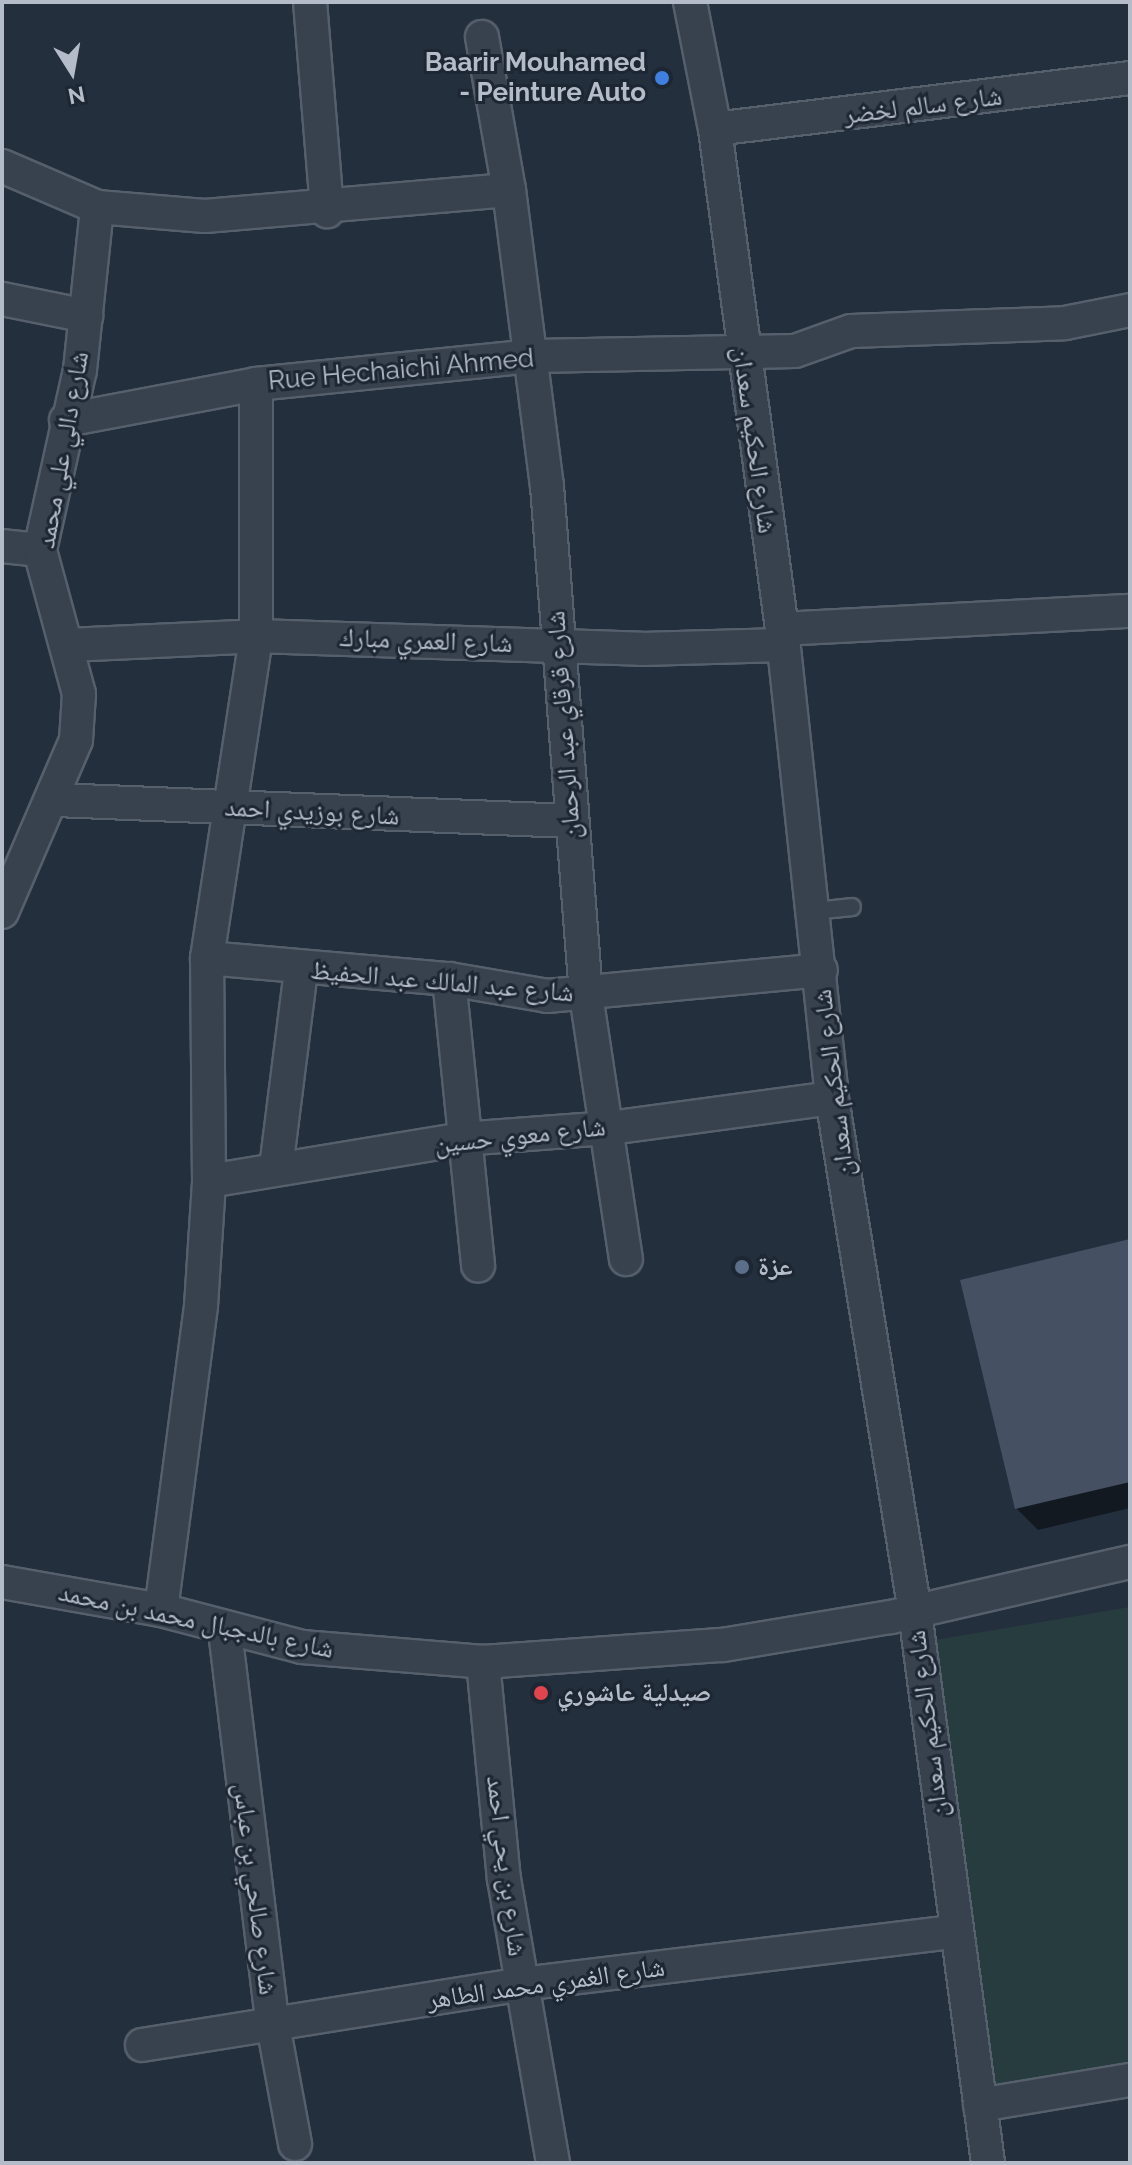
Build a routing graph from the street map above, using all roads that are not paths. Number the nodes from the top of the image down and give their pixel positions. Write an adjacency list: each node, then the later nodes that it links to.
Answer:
1 (310, 2): 9 (street)
2 (690, 2): 5 (street, شارع الحكيم سعدان)
3 (482, 37): 7 (street, شارع قرقاي عبد الرحمان)
4 (1130, 78): 5 (street, شارع سالم لخضر)
5 (715, 129): 13 (street, شارع الحكيم سعدان)
6 (2, 166): 8 (street)
7 (509, 190): 9 (street); 14 (street, شارع قرقاي عبد الرحمان)
8 (97, 207): 9 (street); 12 (street, شارع دالي علي محمد)
9 (327, 211)
10 (2, 299): 12 (street)
11 (1130, 310): 13 (street, Rue Hechaichi Ahmed)
12 (86, 316): 16 (street, شارع دالي علي محمد)
13 (740, 351): 14 (street, Rue Hechaichi Ahmed); 21 (street, شارع الحكيم سعدان)
14 (534, 356): 15 (street, Rue Hechaichi Ahmed); 23 (street, شارع قرقاي عبد الرحمان)
15 (256, 384): 16 (street, Rue Hechaichi Ahmed); 20 (street)
16 (66, 420): 18 (street, شارع دالي علي محمد)
17 (2, 546): 18 (street)
18 (40, 550): 22 (street, شارع دالي علي محمد)
19 (1130, 611): 21 (street, شارع العمري مبارك)
20 (256, 636): 22 (street, شارع العمري مبارك); 23 (street, شارع العمري مبارك); 25 (street)
21 (782, 637): 23 (street, شارع العمري مبارك); 28 (street, شارع الحكيم سعدان)
22 (68, 645): 24 (street, شارع دالي علي محمد)
23 (558, 647): 26 (street, شارع قرقاي عبد الرحمان)
24 (56, 800): 25 (street, شارع بوزيدي احمد); 29 (street, شارع دالي علي محمد)
25 (236, 806): 26 (street, شارع بوزيدي احمد); 30 (street)
26 (569, 821): 34 (street, شارع قرقاي عبد الرحمان)
27 (852, 907): 28 (lane)
28 (814, 911): 32 (street, شارع الحكيم سعدان)
29 (2, 912)
30 (207, 958): 31 (street, شارع عبد المالك عبد الحفيظ); 39 (street)
31 (301, 969): 33 (street, شارع عبد المالك عبد الحفيظ); 38 (street)
32 (821, 970): 34 (street, شارع عبد المالك عبد الحفيظ); 35 (street, شارع الحكيم سعدان)
33 (449, 979): 34 (street, شارع عبد المالك عبد الحفيظ); 37 (street)
34 (586, 995): 36 (street, شارع قرقاي عبد الرحمان)
35 (832, 1098): 36 (street, شارع معوي حسين); 45 (street, شارع الحكيم سعدان)
36 (610, 1128): 37 (street, شارع معوي حسين); 40 (street, شارع قرقاي عبد الرحمان)
37 (462, 1139): 38 (street, شارع معوي حسين); 41 (street)
38 (276, 1168): 39 (street, شارع معوي حسين)
39 (209, 1181): 44 (street)
40 (626, 1259)
41 (478, 1266)
42 (1130, 1562): 45 (street, شارع بالدجبال محمد بن محمد)
43 (2, 1582): 44 (street, شارع بالدجبال محمد بن محمد)
44 (161, 1610): 46 (street, شارع بالدجبال محمد بن محمد)
45 (915, 1612): 47 (street, شارع بالدجبال محمد بن محمد); 48 (street, شارع الحكيم سعدان)
46 (225, 1631): 47 (street, شارع بالدجبال محمد بن محمد); 50 (street, شارع صالحي بن عباس)
47 (483, 1662): 49 (street, شارع بن يحي احمد)
48 (952, 1932): 49 (street, شارع الغمري محمد الطاهر); 53 (street, شارع الحكيم سعدان)
49 (522, 1984): 50 (street, شارع الغمري محمد الطاهر); 55 (street, شارع بن يحي احمد)
50 (273, 2025): 51 (street, شارع الغمري محمد الطاهر); 54 (street, شارع صالحي بن عباس)
51 (142, 2045)
52 (1130, 2080): 53 (street)
53 (980, 2105): 56 (street, شارع الحكيم سعدان)
54 (295, 2144)
55 (553, 2163)
56 (988, 2163)

